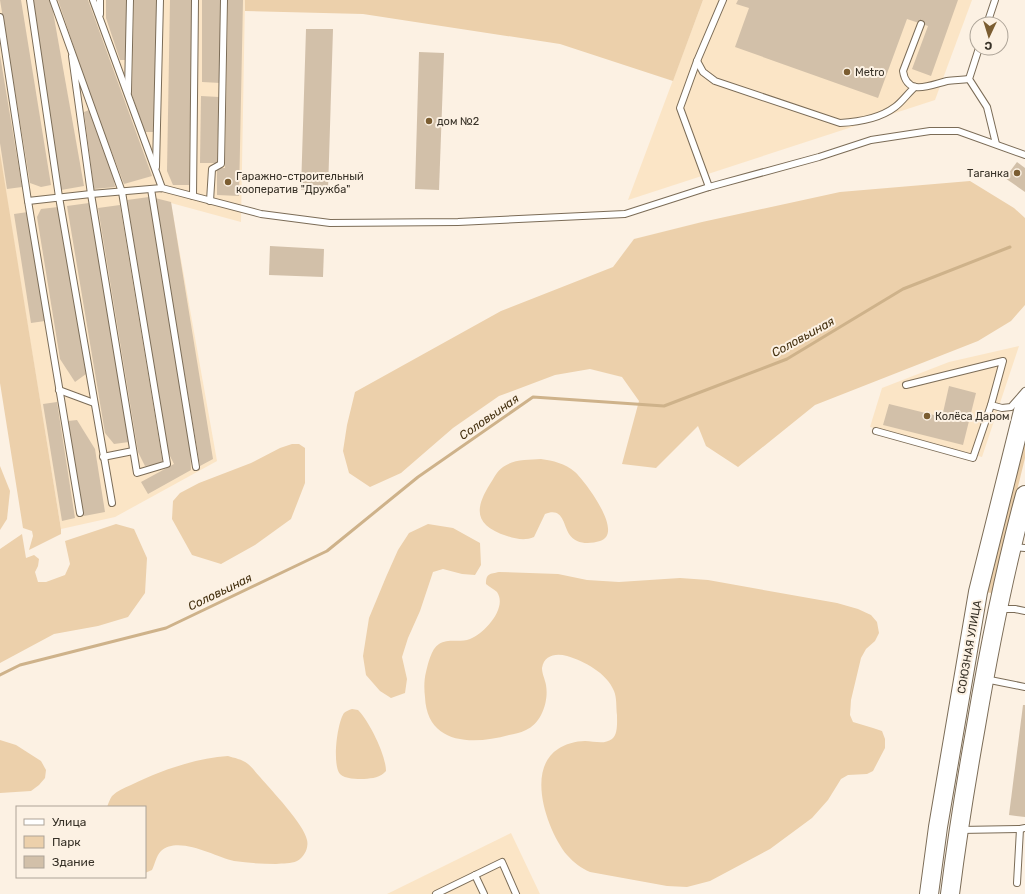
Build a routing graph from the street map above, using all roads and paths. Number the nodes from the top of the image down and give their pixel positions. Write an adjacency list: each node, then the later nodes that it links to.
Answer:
1 (30, 0): 30 (lane)
2 (53, 0): 15 (lane)
3 (93, 0): 13 (lane)
4 (100, 0): 13 (lane)
5 (130, 0): 20 (lane)
6 (160, 0): 23 (lane)
7 (195, 0): 29 (lane)
8 (224, 0): 32 (lane)
9 (723, 0): 17 (lane)
10 (995, 0): 11 (lane)
11 (990, 16)
12 (0, 17): 31 (lane)
13 (100, 19): 20 (lane)
14 (921, 24): 19 (lane)
15 (72, 56): 27 (lane); 28 (lane)
16 (976, 56): 18 (lane)
17 (697, 61): 19 (lane); 24 (lane)
18 (969, 79): 19 (lane); 21 (lane)
19 (915, 87)
20 (128, 96): 23 (lane)
21 (996, 144): 22 (lane); 24 (lane)
22 (1025, 155)
23 (156, 171): 25 (lane)
24 (709, 187): 32 (lane)
25 (162, 188): 26 (lane); 29 (lane)
26 (151, 189): 27 (lane); 42 (lane)
27 (122, 192): 28 (lane); 40 (lane)
28 (91, 194): 30 (lane); 40 (lane)
29 (193, 196): 32 (lane)
30 (59, 197): 31 (lane); 36 (lane)
31 (28, 201): 34 (lane)
32 (210, 201)
33 (906, 385): 38 (lane)
34 (59, 390): 36 (lane); 45 (lane)
35 (1025, 391): 38 (lane)
36 (94, 403): 41 (lane)
37 (1025, 403): 59 (main road, СОЮЗНАЯ УЛИЦА)
38 (991, 405): 39 (lane)
39 (876, 431)
40 (133, 451): 41 (lane)
41 (103, 457): 44 (lane)
42 (196, 467)
43 (1025, 495): 46 (main road, СОЮЗНАЯ УЛИЦА)
44 (112, 503)
45 (80, 513)
46 (1018, 547): 47 (main road, СОЮЗНАЯ УЛИЦА)
47 (998, 610): 48 (lane); 49 (main road, СОЮЗНАЯ УЛИЦА)
48 (1025, 611)
49 (984, 679): 50 (lane); 52 (main road, СОЮЗНАЯ УЛИЦА)
50 (1025, 687)
51 (1022, 828): 52 (lane); 54 (lane)
52 (958, 830): 60 (main road, СОЮЗНАЯ УЛИЦА)
53 (475, 875): 55 (lane); 57 (lane); 58 (lane)
54 (1017, 883)
55 (446, 892): 56 (lane)
56 (436, 894)
57 (484, 894)
58 (516, 894)
59 (929, 894)
60 (950, 894)

